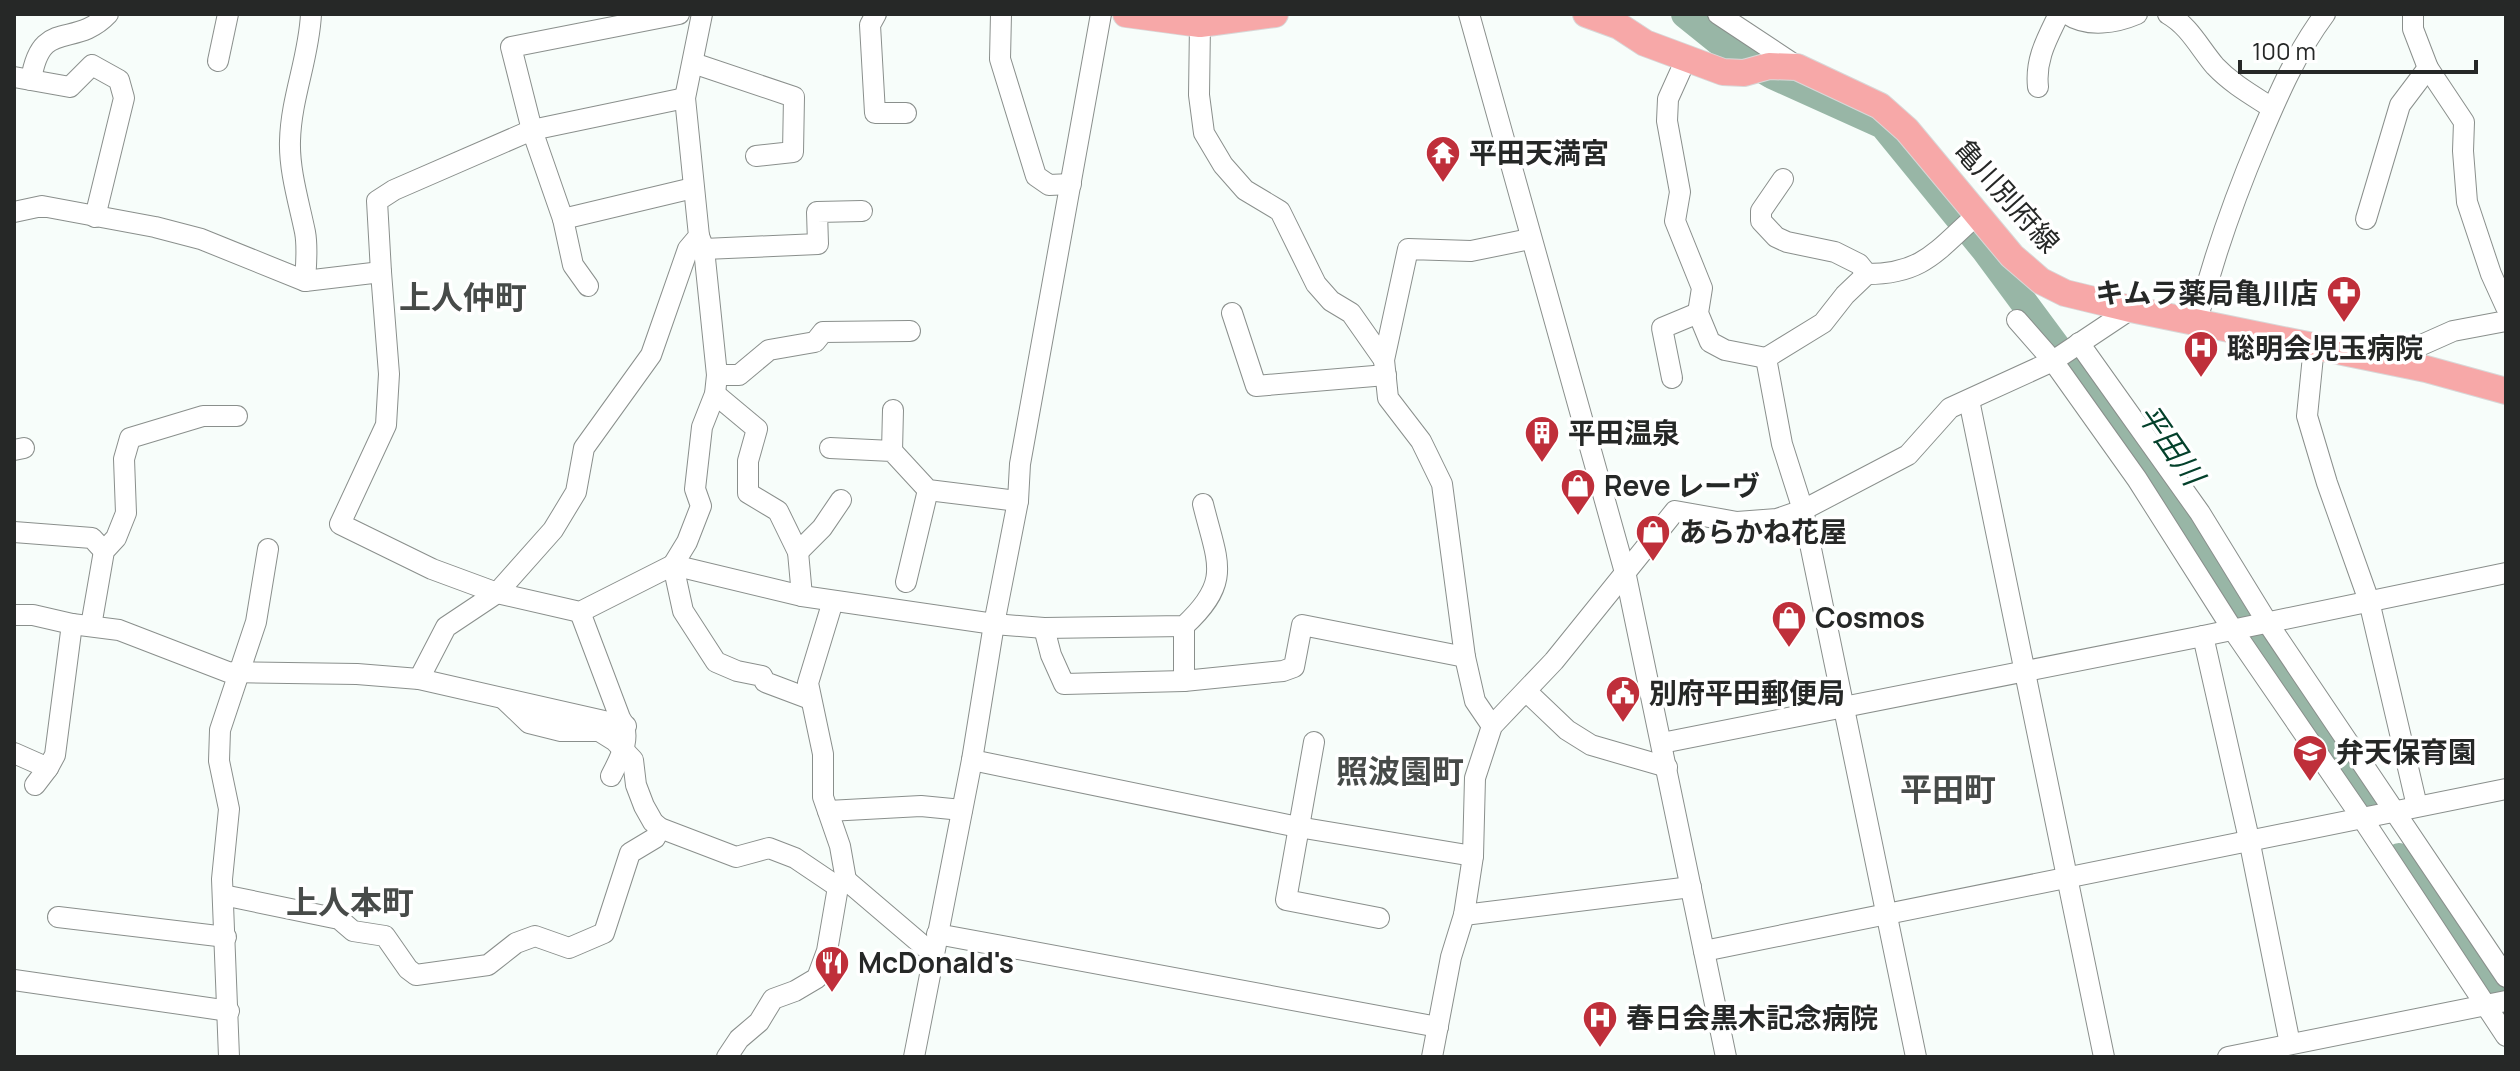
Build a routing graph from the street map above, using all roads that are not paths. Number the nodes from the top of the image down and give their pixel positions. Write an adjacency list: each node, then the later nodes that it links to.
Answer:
1 (108, 14): 26 (street)
2 (228, 14): 22 (street)
3 (311, 14): 46 (street)
4 (679, 14): 31 (street)
5 (702, 14): 23 (street)
6 (876, 14): 30 (street)
7 (1001, 14): 34 (street)
8 (1101, 14): 34 (street)
9 (1126, 14): 20 (main road)
10 (1275, 14): 20 (main road)
11 (1469, 14): 42 (street)
12 (1586, 14): 21 (main road, 亀川別府線)
13 (1718, 14): 24 (street)
14 (2059, 14): 27 (street)
15 (2067, 14): 16 (street)
16 (2137, 14)
17 (2168, 14): 29 (street)
18 (2325, 14): 29 (street)
19 (2413, 14): 25 (street)
20 (1199, 19): 61 (street)
21 (1686, 59): 24 (main road, 亀川別府線); 51 (street)
22 (218, 61)
23 (693, 63): 28 (street); 32 (street)
24 (1797, 67): 41 (main road, 亀川別府線)
25 (2428, 68): 40 (street); 48 (street)
26 (23, 78): 38 (street)
27 (2038, 87)
28 (685, 98): 31 (street); 35 (street)
29 (2272, 108): 53 (street)
30 (906, 113)
31 (532, 130): 39 (street); 44 (street)
32 (756, 156)
33 (1783, 179): 45 (street)
34 (1071, 184): 72 (street)
35 (693, 188): 39 (street); 43 (street)
36 (862, 211): 43 (street)
37 (14, 212): 38 (street)
38 (95, 217): 46 (street)
39 (563, 219): 47 (street)
40 (2366, 219)
41 (1968, 223): 45 (street); 49 (main road, 亀川別府線)
42 (1530, 239): 61 (street); 81 (street)
43 (701, 242): 63 (street); 83 (street)
44 (381, 272): 46 (street); 83 (street)
45 (1867, 274): 58 (street)
46 (305, 281)
47 (588, 286)
48 (2506, 307)
49 (2131, 309): 53 (main road, 亀川別府線); 56 (street)
50 (1232, 313): 61 (street)
51 (1698, 313): 58 (street); 62 (street)
52 (2017, 320): 59 (street)
53 (2197, 321): 57 (main road, 亀川別府線)
54 (2506, 321): 60 (street)
55 (910, 331): 63 (street)
56 (2075, 346): 59 (street); 89 (street)
57 (2314, 346): 60 (main road, 亀川別府線); 86 (street)
58 (1766, 358): 74 (street)
59 (2053, 361): 65 (street); 94 (street)
60 (2393, 362): 64 (main road, 亀川別府線)
61 (1385, 368): 96 (street)
62 (1672, 378)
63 (716, 385): 78 (street); 79 (street)
64 (2506, 391)
65 (1969, 400): 74 (street); 97 (street)
66 (893, 410): 69 (street)
67 (237, 416): 77 (street)
68 (830, 448): 69 (street)
69 (892, 451): 70 (street)
70 (928, 490): 72 (street); 82 (street)
71 (841, 500): 78 (street)
72 (1018, 501): 90 (street)
73 (1203, 504): 92 (street)
74 (1803, 510): 81 (street); 104 (street)
75 (14, 532): 77 (street)
76 (268, 549): 98 (street)
77 (104, 551): 91 (street)
78 (798, 552): 84 (street)
79 (673, 565): 84 (street); 87 (street); 102 (street)
80 (2506, 573): 86 (street)
81 (1626, 576): 101 (street); 108 (street)
82 (906, 582)
83 (497, 593): 87 (street); 99 (street)
84 (802, 596): 85 (street)
85 (833, 601): 90 (street); 102 (street)
86 (2369, 601): 89 (street); 117 (street)
87 (580, 612): 105 (street)
88 (14, 615): 91 (street)
89 (2267, 622): 94 (street); 120 (street)
90 (994, 624): 93 (street); 111 (street)
91 (81, 625): 98 (street); 113 (street)
92 (1184, 626): 93 (street); 100 (street)
93 (1044, 628): 100 (street)
94 (2233, 630): 95 (street); 121 (street)
95 (2203, 636): 97 (street); 124 (street)
96 (1465, 657): 100 (street); 106 (street)
97 (2025, 671): 104 (street); 126 (street)
98 (239, 674): 99 (street); 129 (street)
99 (419, 679): 103 (street)
100 (1184, 681)
101 (1526, 691): 106 (street); 112 (street)
102 (810, 699): 119 (street)
103 (505, 700): 105 (street); 109 (street)
104 (1843, 706): 108 (street); 130 (street)
105 (626, 726): 109 (street)
106 (1492, 726): 125 (street)
107 (1314, 742): 122 (street)
108 (1662, 743): 112 (street)
109 (624, 750): 114 (street); 123 (street)
110 (14, 753): 113 (street)
111 (972, 760): 118 (street); 122 (street)
112 (1667, 767): 128 (street)
113 (48, 768): 115 (street)
114 (611, 776)
115 (35, 785)
116 (2506, 789): 117 (street)
117 (2417, 806): 120 (street)
118 (962, 810): 119 (street); 134 (street)
119 (828, 811): 127 (street)
120 (2394, 811): 121 (street); 138 (street)
121 (2362, 818): 124 (street); 141 (street)
122 (1298, 827): 125 (street); 133 (street)
123 (660, 828): 127 (street); 129 (street)
124 (2249, 839): 126 (street); 145 (street)
125 (1473, 856): 131 (street)
126 (2067, 877): 130 (street); 152 (street)
127 (842, 884): 137 (street); 147 (street)
128 (1691, 887): 131 (street); 136 (street)
129 (223, 895): 135 (street)
130 (1886, 913): 136 (street); 151 (street)
131 (1464, 915): 143 (street)
132 (58, 917): 135 (street)
133 (1379, 918)
134 (937, 934): 137 (street); 143 (street)
135 (226, 937): 142 (street)
136 (1704, 951): 150 (street)
137 (934, 955): 148 (street)
138 (2506, 977)
139 (14, 980): 142 (street)
140 (2506, 1001): 141 (street)
141 (2485, 1005): 144 (street); 145 (street)
142 (229, 1011): 146 (street)
143 (1438, 1027): 149 (street)
144 (2506, 1036)
145 (2290, 1044): 153 (street)
146 (229, 1057)
147 (727, 1057)
148 (914, 1057)
149 (1432, 1057)
150 (1726, 1057)
151 (1916, 1057)
152 (2104, 1057)
153 (2228, 1057)

